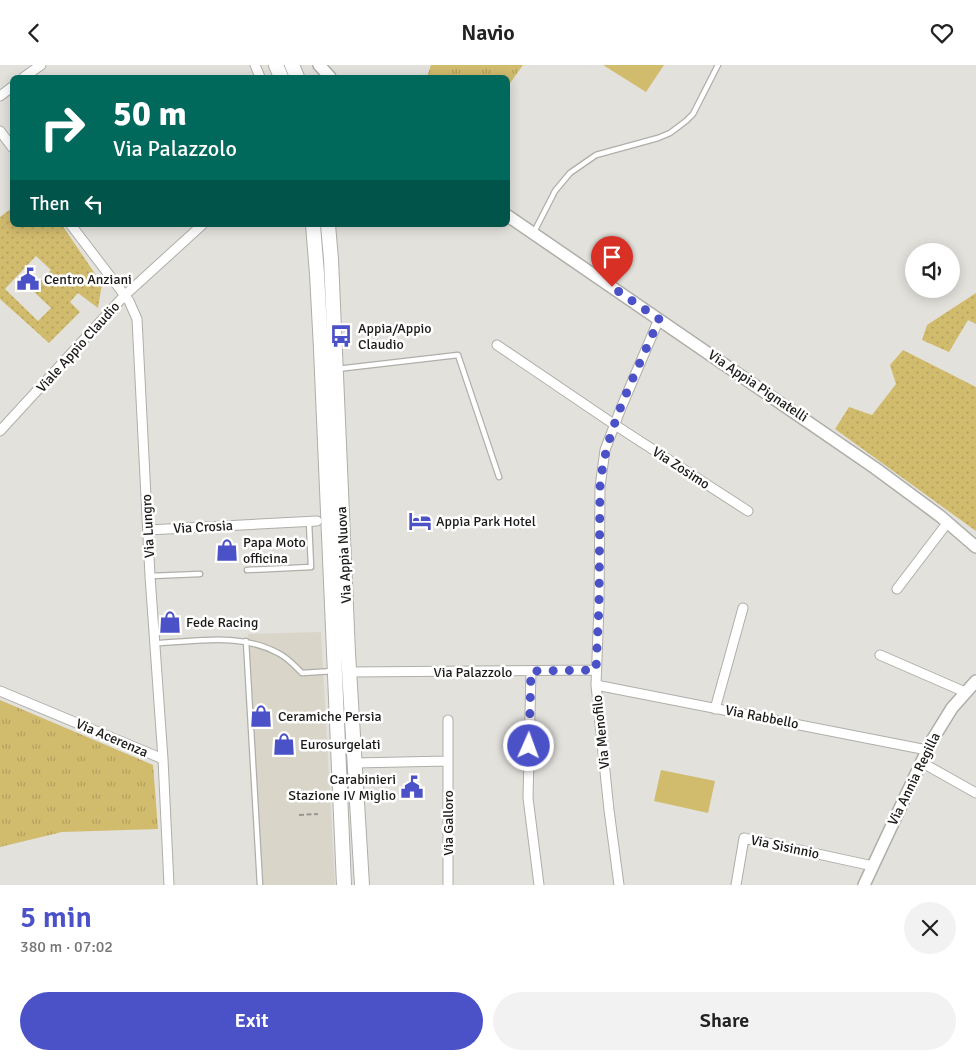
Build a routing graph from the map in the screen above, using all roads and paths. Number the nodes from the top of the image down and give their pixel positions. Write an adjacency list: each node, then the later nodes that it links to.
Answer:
1 (41, 65): 4 (street)
2 (319, 65): 5 (main road)
3 (718, 65): 13 (lane)
4 (27, 75)
5 (328, 75)
6 (0, 131): 7 (street)
7 (7, 144)
8 (510, 217): 13 (main road, Via Appia Pignatelli)
9 (72, 227): 14 (street, Via Lungro)
10 (200, 227): 14 (street, Viale Appio Claudio)
11 (313, 227): 35 (main road, Via Appia Nuova)
12 (328, 227): 17 (main road, Via Appia Nuova)
13 (533, 233): 15 (main road, Via Appia Pignatelli)
14 (124, 296): 19 (street, Viale Appio Claudio); 24 (street, Via Lungro)
15 (659, 319): 18 (street, Via Menofilo); 23 (main road, Via Appia Pignatelli)
16 (497, 345): 18 (street, Via Zosimo)
17 (336, 369): 20 (lane); 35 (main road, Via Appia Nuova)
18 (615, 425): 21 (street, Via Zosimo); 34 (street, Via Menofilo)
19 (0, 431)
20 (500, 477)
21 (748, 511)
22 (313, 522): 24 (street, Via Crosia); 26 (lane)
23 (948, 522): 25 (main road, Via Appia Pignatelli); 29 (street)
24 (148, 530): 28 (street, Via Lungro)
25 (976, 547)
26 (248, 570)
27 (200, 573): 28 (lane)
28 (150, 575): 32 (street, Via Lungro)
29 (897, 589)
30 (743, 608): 41 (street)
31 (246, 641): 32 (lane); 35 (lane); 53 (lane)
32 (155, 643): 44 (street, Via Lungro)
33 (880, 655): 40 (street)
34 (596, 670): 36 (street, Via Palazzolo); 38 (street, Via Menofilo)
35 (342, 671): 36 (street, Via Palazzolo); 47 (main road, Via Appia Nuova); 54 (main road, Via Appia Nuova)
36 (531, 671): 57 (street)
37 (976, 681): 40 (main road, Via Annia Regilla)
38 (596, 685): 41 (street, Via Rabbello); 58 (street, Via Menofilo)
39 (0, 691): 44 (street, Via Acerenza)
40 (965, 692): 43 (main road, Via Annia Regilla)
41 (716, 709): 43 (street, Via Rabbello)
42 (448, 720): 45 (street, Via Galloro)
43 (927, 750): 46 (main road, Via Annia Regilla)
44 (163, 759): 52 (street, Via Acerenza)
45 (448, 761): 47 (street); 56 (street, Via Galloro)
46 (921, 762): 48 (street); 51 (main road, Via Annia Regilla)
47 (355, 763): 55 (main road, Via Appia Nuova)
48 (976, 793)
49 (318, 814): 50 (path)
50 (299, 815)
51 (873, 866): 59 (street, Via Sisinnio); 60 (main road, Via Annia Regilla)
52 (169, 885)
53 (260, 885)
54 (344, 885)
55 (362, 885)
56 (448, 885)
57 (539, 885)
58 (619, 885)
59 (736, 885)
60 (864, 885)

